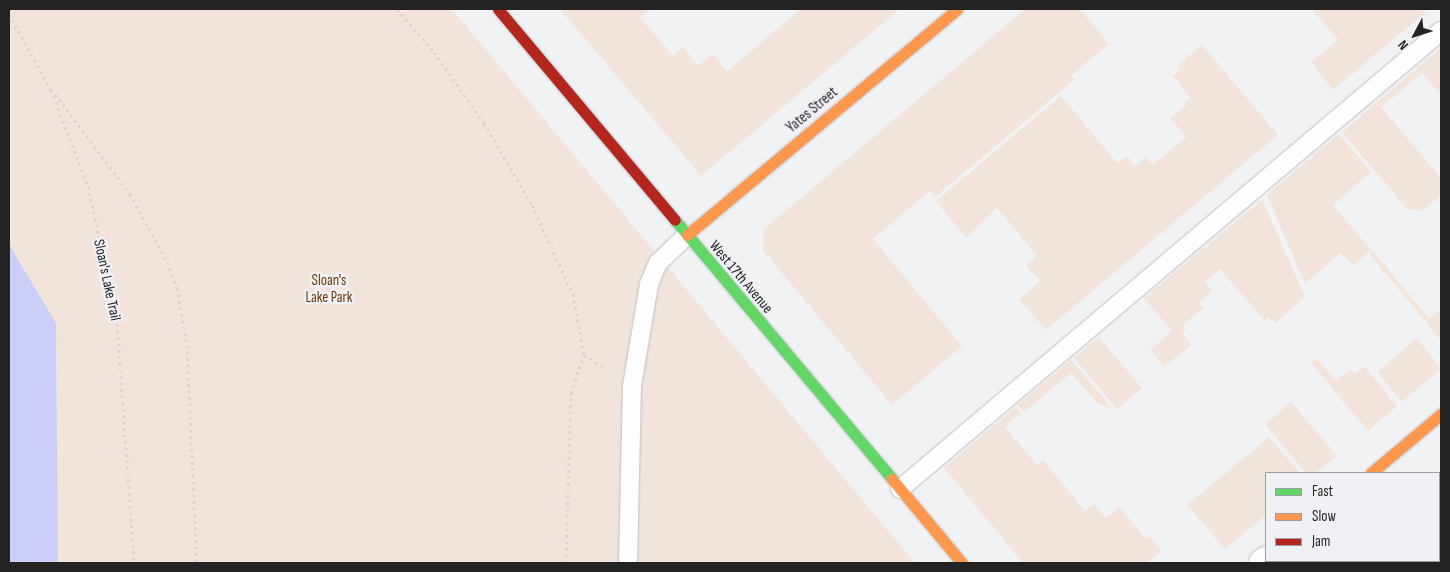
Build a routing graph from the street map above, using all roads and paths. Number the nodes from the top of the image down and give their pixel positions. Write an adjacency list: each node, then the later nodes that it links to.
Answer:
1 (396, 9): 8 (path)
2 (498, 9): 7 (street, West 17th Avenue)
3 (957, 9): 7 (street, Yates Street)
4 (9, 14): 6 (path, Sloan's Lake Trail)
5 (1441, 31): 12 (lane)
6 (51, 90): 13 (path, Sloan's Lake Trail); 14 (path)
7 (687, 235): 9 (lane); 12 (street, West 17th Avenue)
8 (584, 355): 9 (path); 15 (path)
9 (632, 386): 16 (lane)
10 (1441, 414): 11 (street)
11 (1372, 472)
12 (900, 489): 17 (street, West 17th Avenue)
13 (134, 563)
14 (197, 563)
15 (566, 563)
16 (628, 563)
17 (962, 563)

